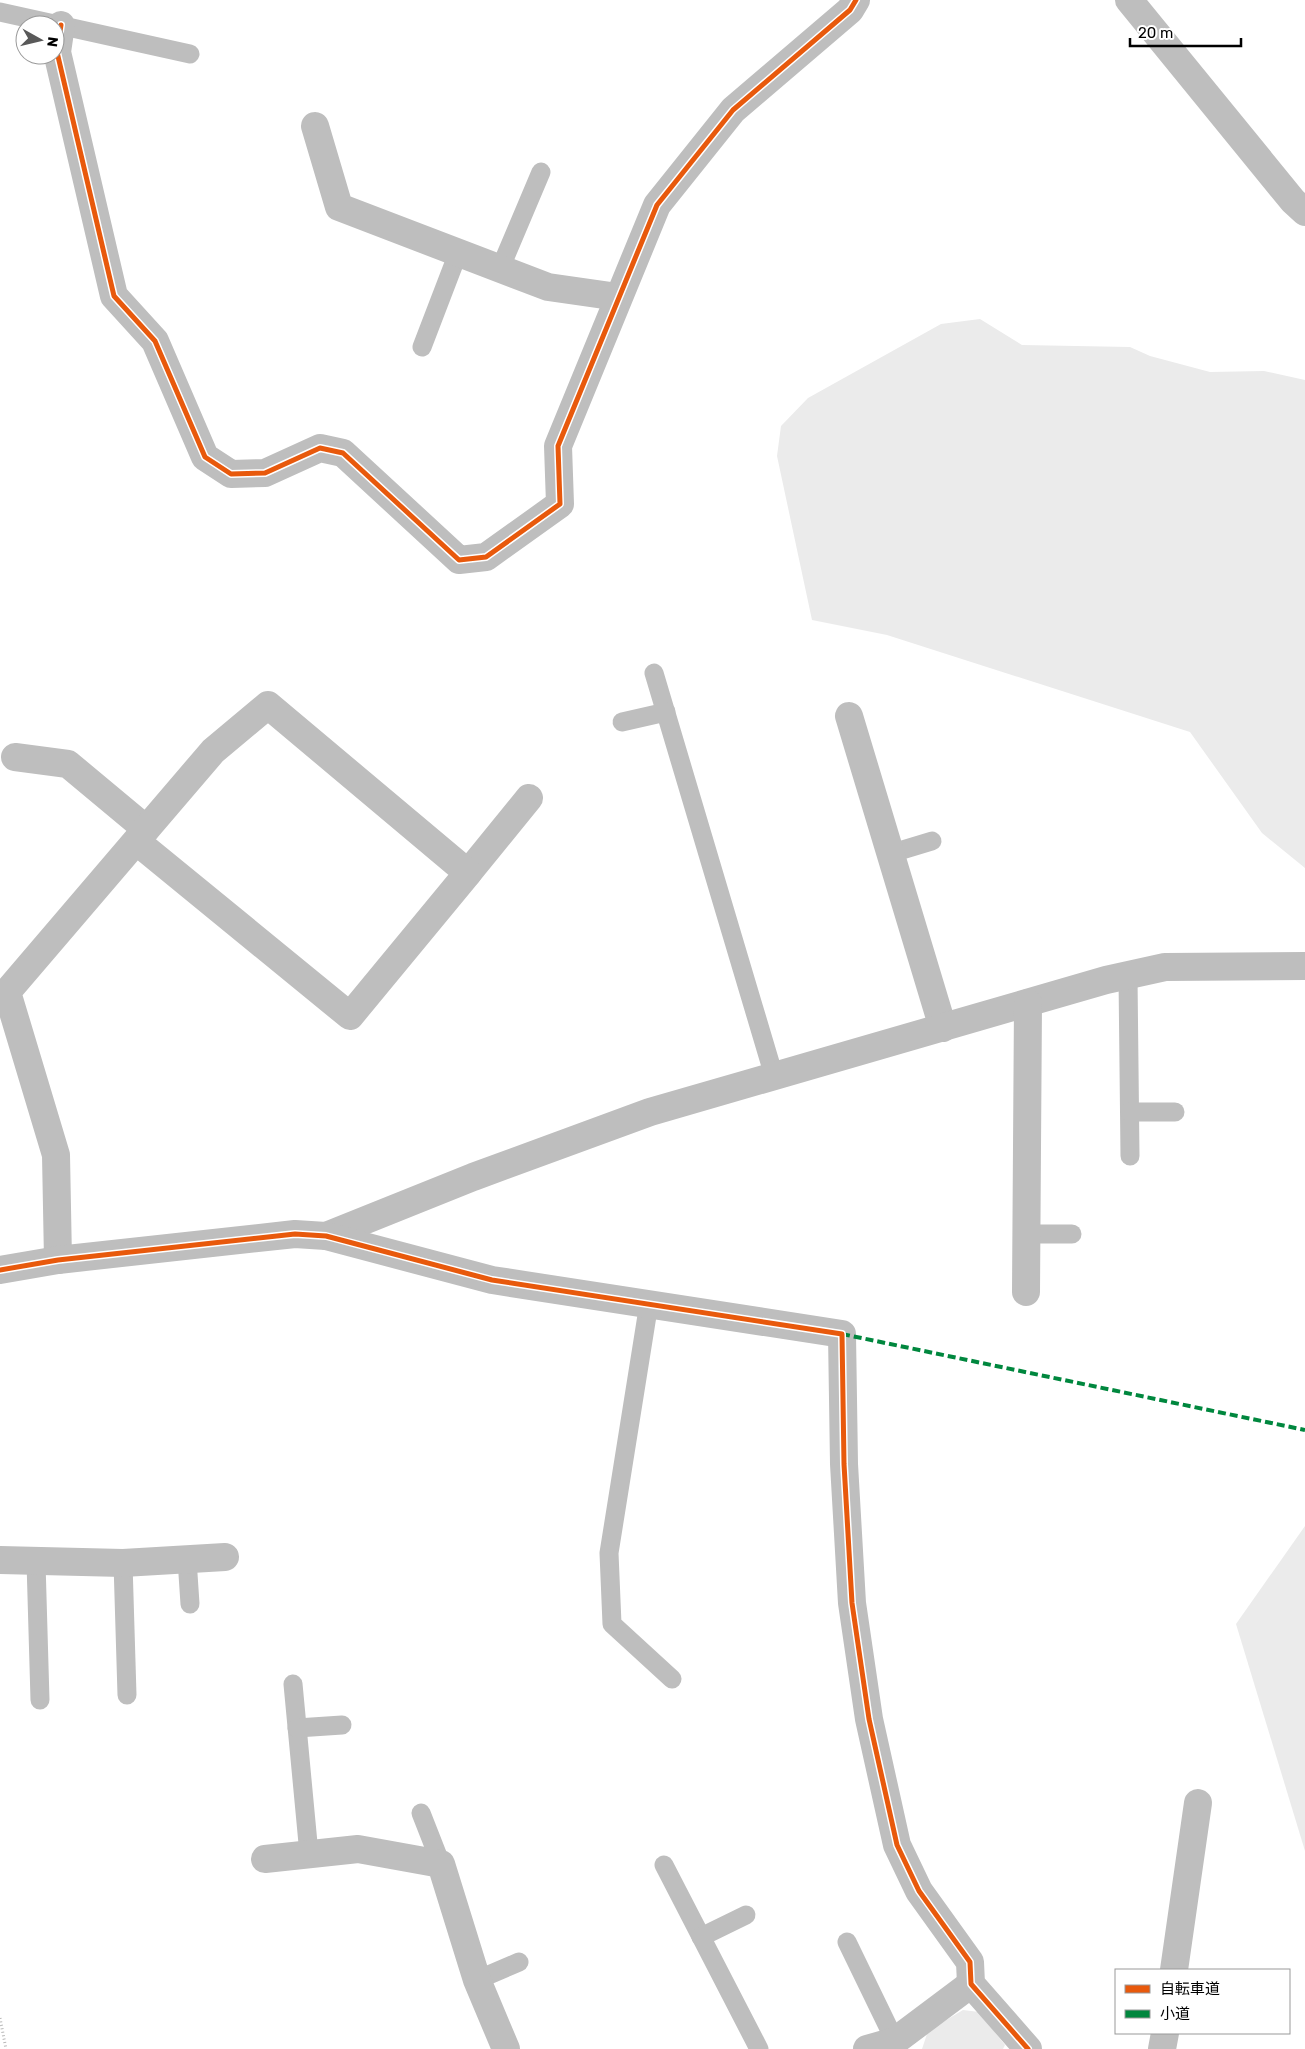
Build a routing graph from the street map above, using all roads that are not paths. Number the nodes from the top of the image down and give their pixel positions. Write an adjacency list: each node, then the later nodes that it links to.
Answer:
1 (856, 0): 13 (street)
2 (1129, 0): 10 (street)
3 (0, 12): 4 (lane)
4 (15, 15)
5 (65, 26): 6 (lane)
6 (190, 54)
7 (61, 65): 13 (street)
8 (315, 126): 11 (street)
9 (541, 172): 12 (lane)
10 (1305, 212)
11 (458, 253): 12 (street); 14 (lane)
12 (500, 269): 13 (street)
13 (618, 297)
14 (422, 347)
15 (654, 673): 16 (lane)
16 (666, 712): 18 (lane); 29 (lane)
17 (848, 716): 23 (street)
18 (622, 722)
19 (16, 757): 21 (street)
20 (529, 798): 24 (street)
21 (141, 835): 24 (street); 24 (street); 36 (street)
22 (932, 841): 23 (lane)
23 (889, 854): 28 (street)
24 (468, 872)
25 (1305, 966): 26 (street)
26 (1128, 977): 27 (street); 30 (lane)
27 (1028, 1003): 28 (street); 33 (street)
28 (943, 1028): 29 (street)
29 (774, 1076): 35 (street)
30 (1130, 1112): 31 (lane); 32 (lane)
31 (1174, 1112)
32 (1130, 1156)
33 (1027, 1234): 34 (lane); 38 (street)
34 (1072, 1234)
35 (326, 1236): 36 (street); 39 (street)
36 (58, 1260): 37 (street)
37 (0, 1270)
38 (1026, 1292)
39 (649, 1303): 46 (lane); 64 (street)
40 (225, 1557): 41 (street)
41 (187, 1559): 44 (street); 45 (lane)
42 (0, 1560): 43 (street)
43 (36, 1562): 44 (street); 49 (lane)
44 (123, 1563): 48 (lane)
45 (190, 1604)
46 (672, 1679)
47 (293, 1684): 51 (lane)
48 (126, 1695)
49 (40, 1700)
50 (342, 1725): 51 (lane)
51 (297, 1728): 54 (lane)
52 (1198, 1803): 62 (street)
53 (421, 1813): 56 (lane)
54 (309, 1854): 55 (street); 56 (street)
55 (265, 1859)
56 (440, 1864): 63 (street)
57 (664, 1865): 59 (lane)
58 (746, 1915): 59 (lane)
59 (701, 1937): 68 (lane)
60 (847, 1942): 66 (lane)
61 (519, 1962): 63 (lane)
62 (1174, 1969)
63 (477, 1980): 67 (street)
64 (971, 1984): 66 (street); 70 (street)
65 (1165, 2034): 71 (street)
66 (894, 2045): 69 (street)
67 (506, 2049)
68 (759, 2049)
69 (867, 2049)
70 (1028, 2049)
71 (1162, 2049)

